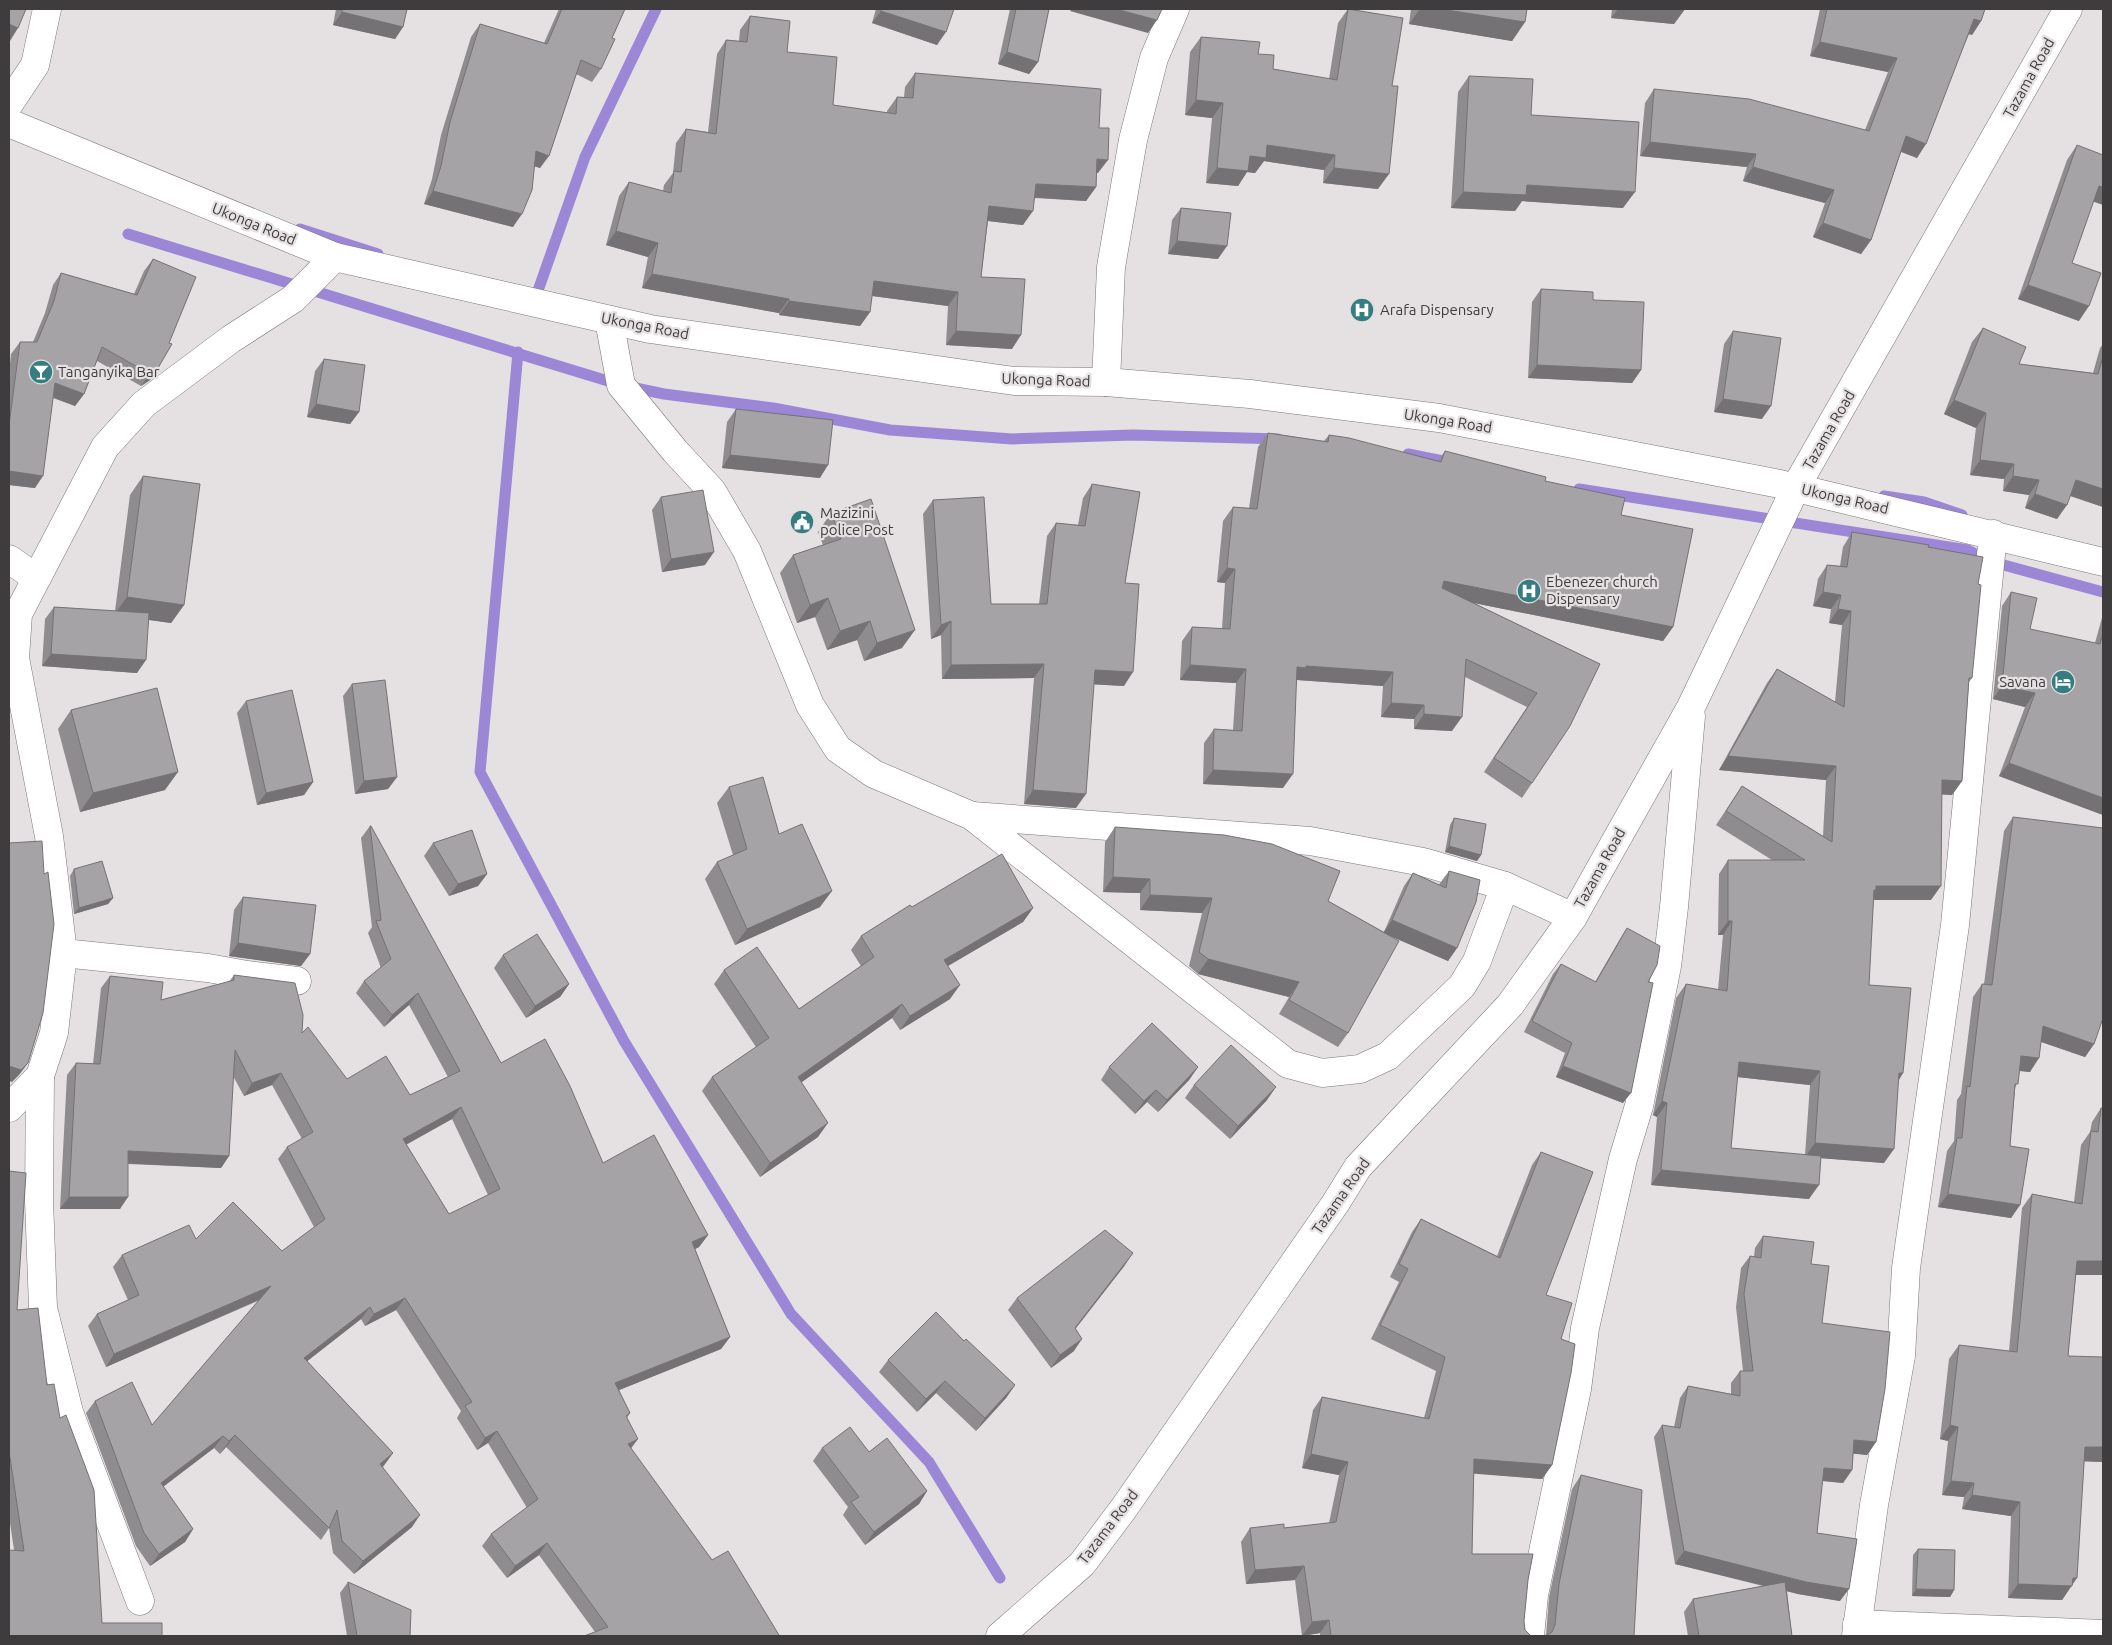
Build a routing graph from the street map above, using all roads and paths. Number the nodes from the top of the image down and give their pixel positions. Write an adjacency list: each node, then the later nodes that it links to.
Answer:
1 (47, 9): 4 (street)
2 (1174, 9): 10 (street)
3 (2068, 9): 11 (street, Tazama Road)
4 (9, 104)
5 (9, 123): 6 (street, Ukonga Road)
6 (33, 134): 7 (street); 8 (street, Ukonga Road)
7 (9, 145)
8 (335, 258): 9 (street, Ukonga Road); 15 (street)
9 (609, 320): 10 (street, Ukonga Road); 17 (street)
10 (1106, 382): 11 (street, Ukonga Road)
11 (1796, 487): 12 (street, Ukonga Road); 16 (street, Tazama Road)
12 (1993, 534): 14 (street, Ukonga Road); 25 (street)
13 (9, 559): 15 (street)
14 (2103, 562)
15 (36, 578): 20 (street)
16 (1691, 707): 19 (street, Tazama Road); 28 (street)
17 (972, 816): 18 (street); 18 (street)
18 (1505, 886): 19 (street)
19 (1573, 916): 27 (street, Tazama Road)
20 (63, 953): 21 (street); 22 (street)
21 (297, 981)
22 (40, 1076): 23 (street); 24 (street)
23 (9, 1108)
24 (140, 1601)
25 (1857, 1630): 26 (street)
26 (2103, 1634)
27 (1000, 1636)
28 (1530, 1636)

